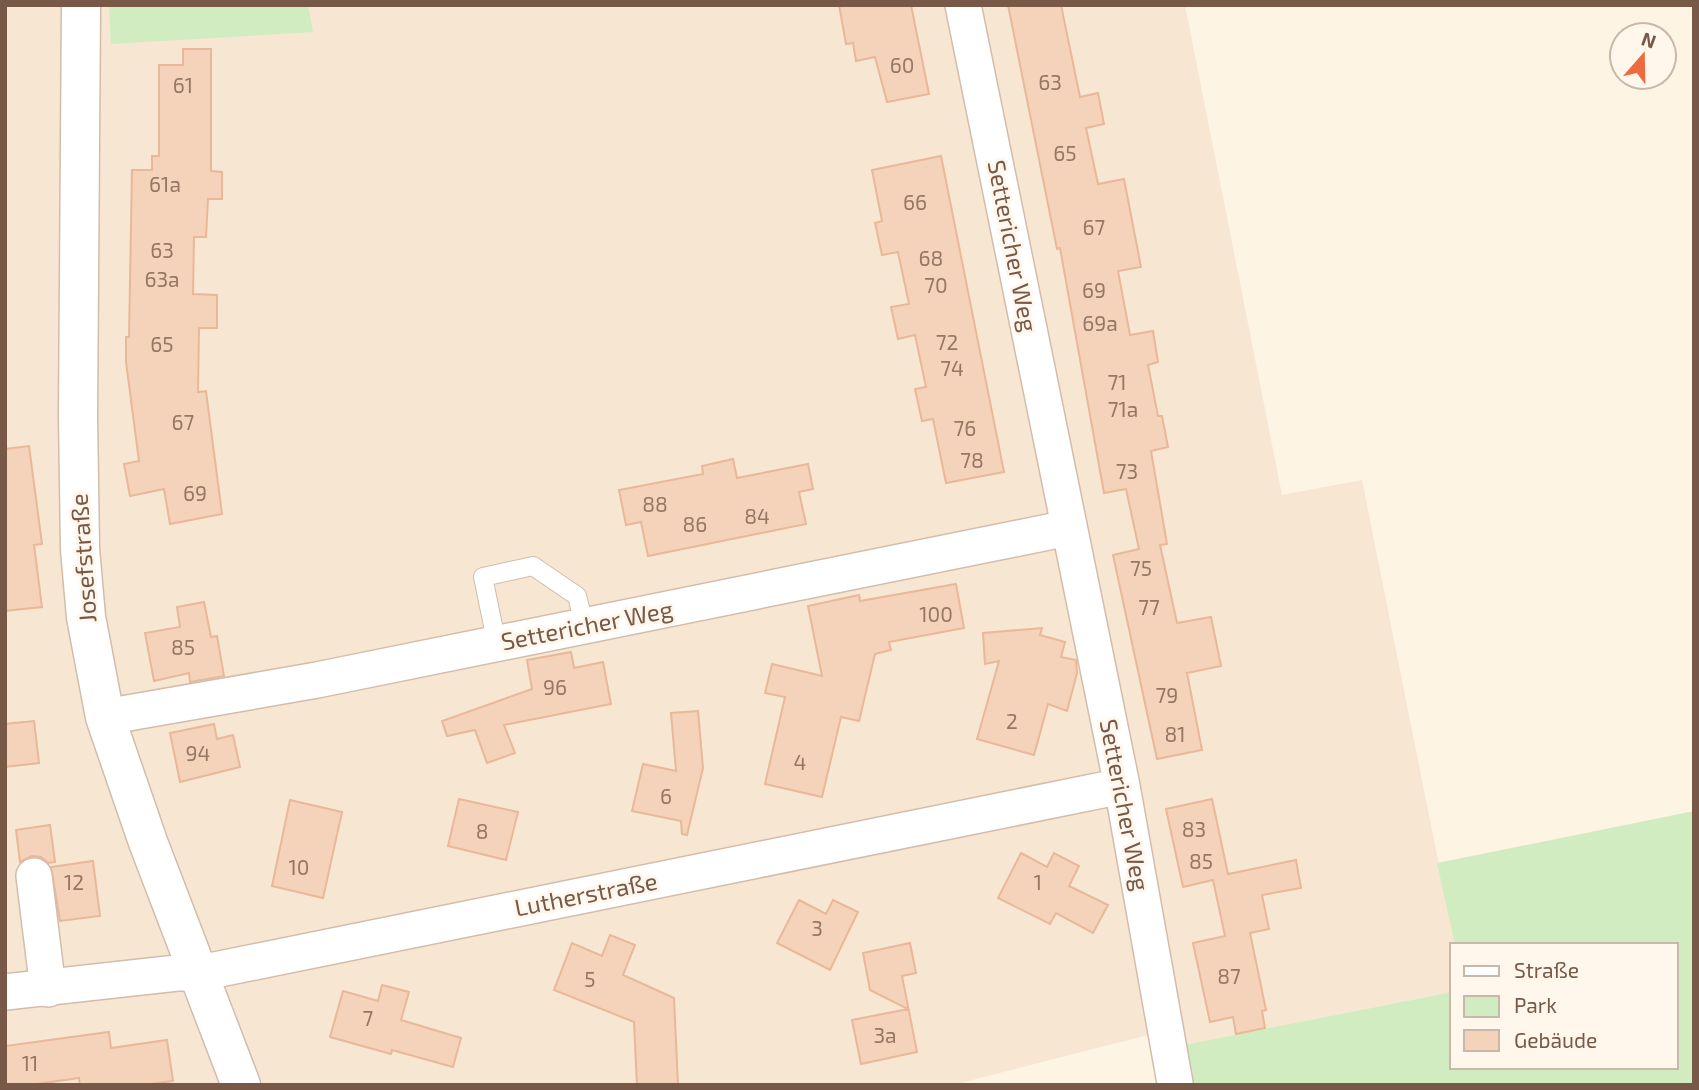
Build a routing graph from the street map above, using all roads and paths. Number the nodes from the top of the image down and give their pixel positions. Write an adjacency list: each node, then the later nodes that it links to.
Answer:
1 (81, 5): 6 (street, Josefstraße)
2 (963, 5): 3 (street, Settericher Weg)
3 (1068, 527): 4 (street, Settericher Weg); 7 (street, Settericher Weg)
4 (585, 627): 5 (street, Settericher Weg); 5 (lane)
5 (497, 645): 6 (street, Settericher Weg)
6 (105, 717): 9 (street, Josefstraße)
7 (1122, 786): 9 (street, Lutherstraße); 12 (street, Settericher Weg)
8 (34, 876): 10 (street)
9 (200, 973): 10 (street, Lutherstraße); 13 (street, Josefstraße)
10 (48, 989): 11 (street, Lutherstraße)
11 (5, 992)
12 (1175, 1083)
13 (241, 1085)

